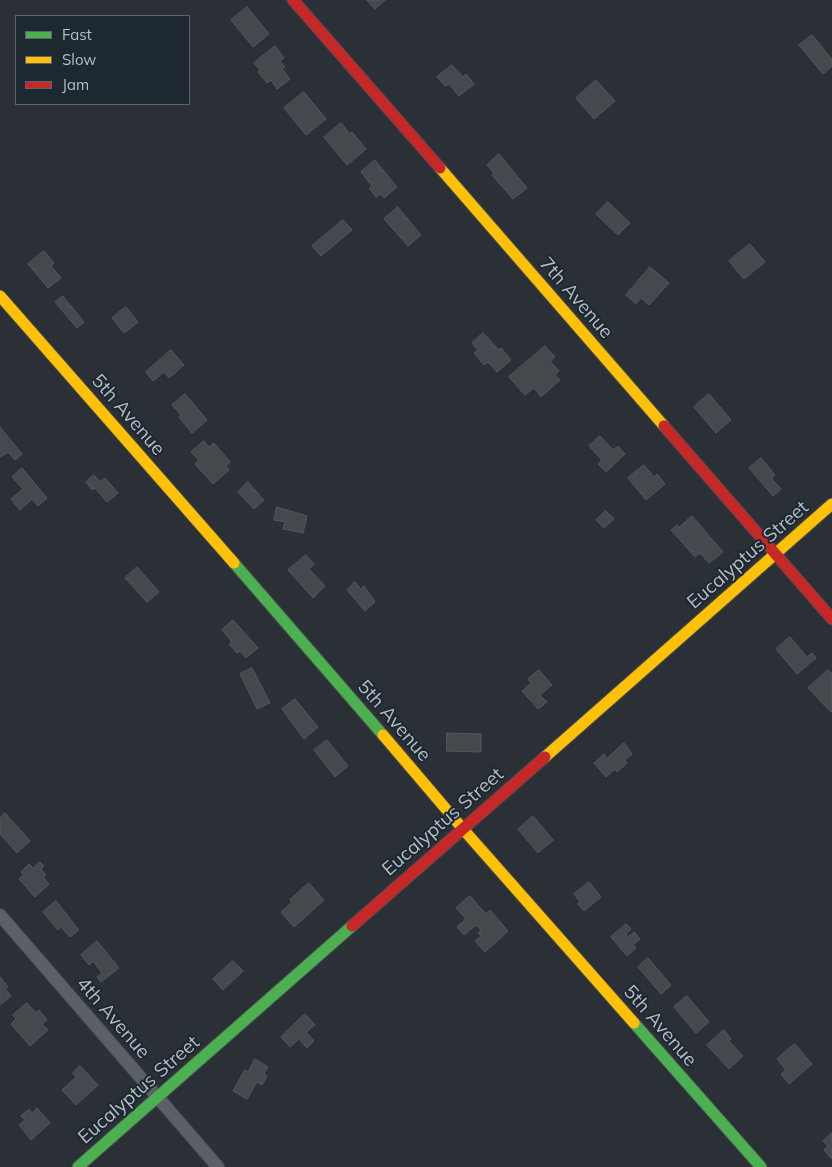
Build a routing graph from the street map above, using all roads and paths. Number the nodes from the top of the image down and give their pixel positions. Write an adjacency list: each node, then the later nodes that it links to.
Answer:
1 (293, 0): 4 (street, 7th Avenue)
2 (0, 296): 6 (street, 5th Avenue)
3 (832, 504): 4 (street, Eucalyptus Street)
4 (775, 554): 5 (street, 7th Avenue); 6 (street, Eucalyptus Street)
5 (832, 619)
6 (463, 829): 8 (street, Eucalyptus Street); 11 (street, 5th Avenue)
7 (0, 915): 8 (street, 4th Avenue)
8 (157, 1098): 9 (street, Eucalyptus Street); 10 (street, 4th Avenue)
9 (78, 1167)
10 (218, 1167)
11 (762, 1167)

